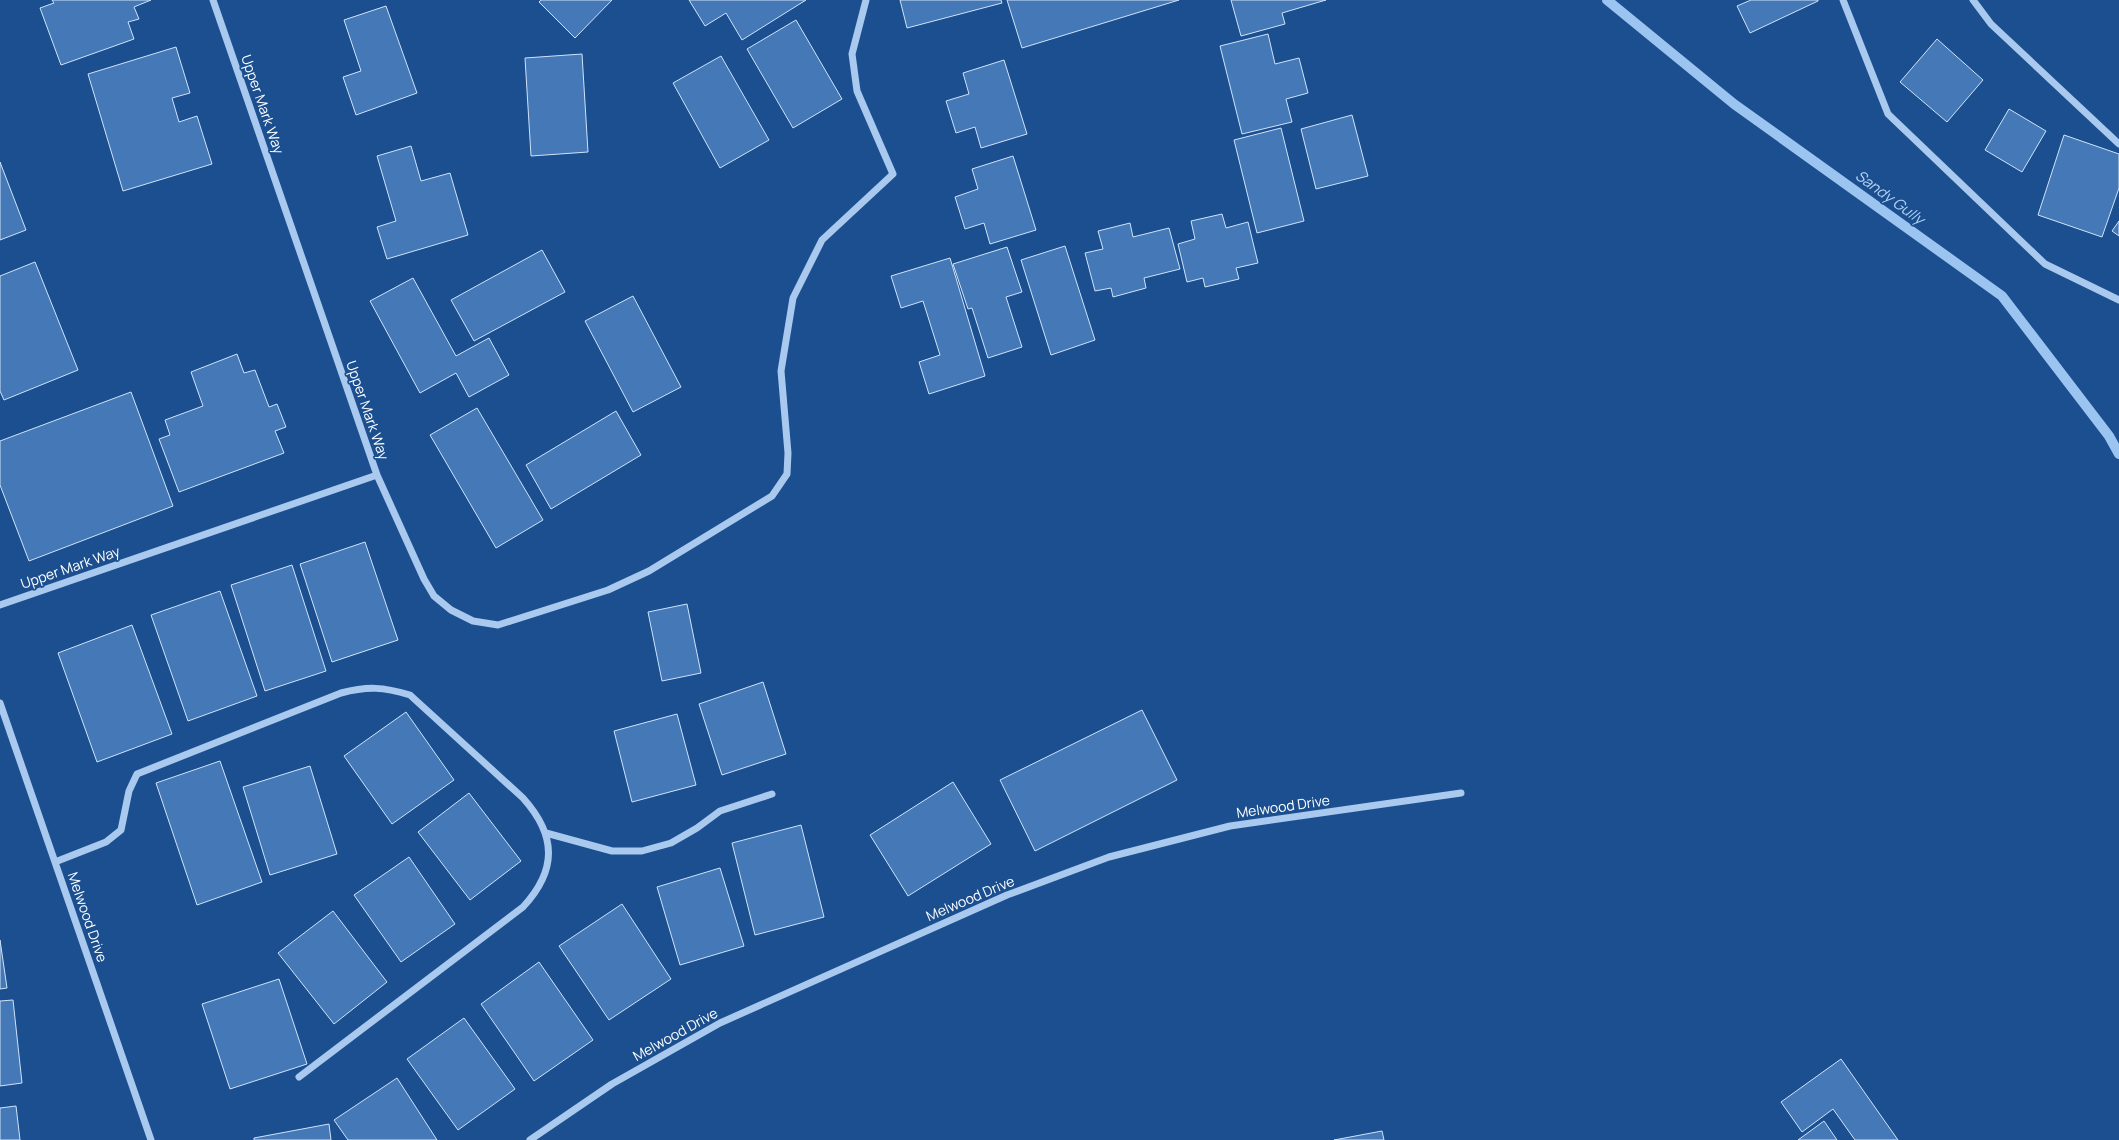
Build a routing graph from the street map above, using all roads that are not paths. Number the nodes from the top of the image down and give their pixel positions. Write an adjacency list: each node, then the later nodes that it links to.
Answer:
1 (213, 0): 7 (street, Upper Mark Way)
2 (866, 0): 7 (street)
3 (1843, 0): 6 (street)
4 (1973, 0): 5 (street)
5 (2119, 144)
6 (2119, 300)
7 (376, 475): 8 (street, Upper Mark Way)
8 (0, 605)
9 (0, 703): 13 (street, Melwood Drive)
10 (1461, 793): 16 (street, Melwood Drive)
11 (772, 794): 12 (street)
12 (546, 833): 13 (street); 14 (street)
13 (55, 862): 15 (street, Melwood Drive)
14 (298, 1077)
15 (151, 1140)
16 (530, 1140)

